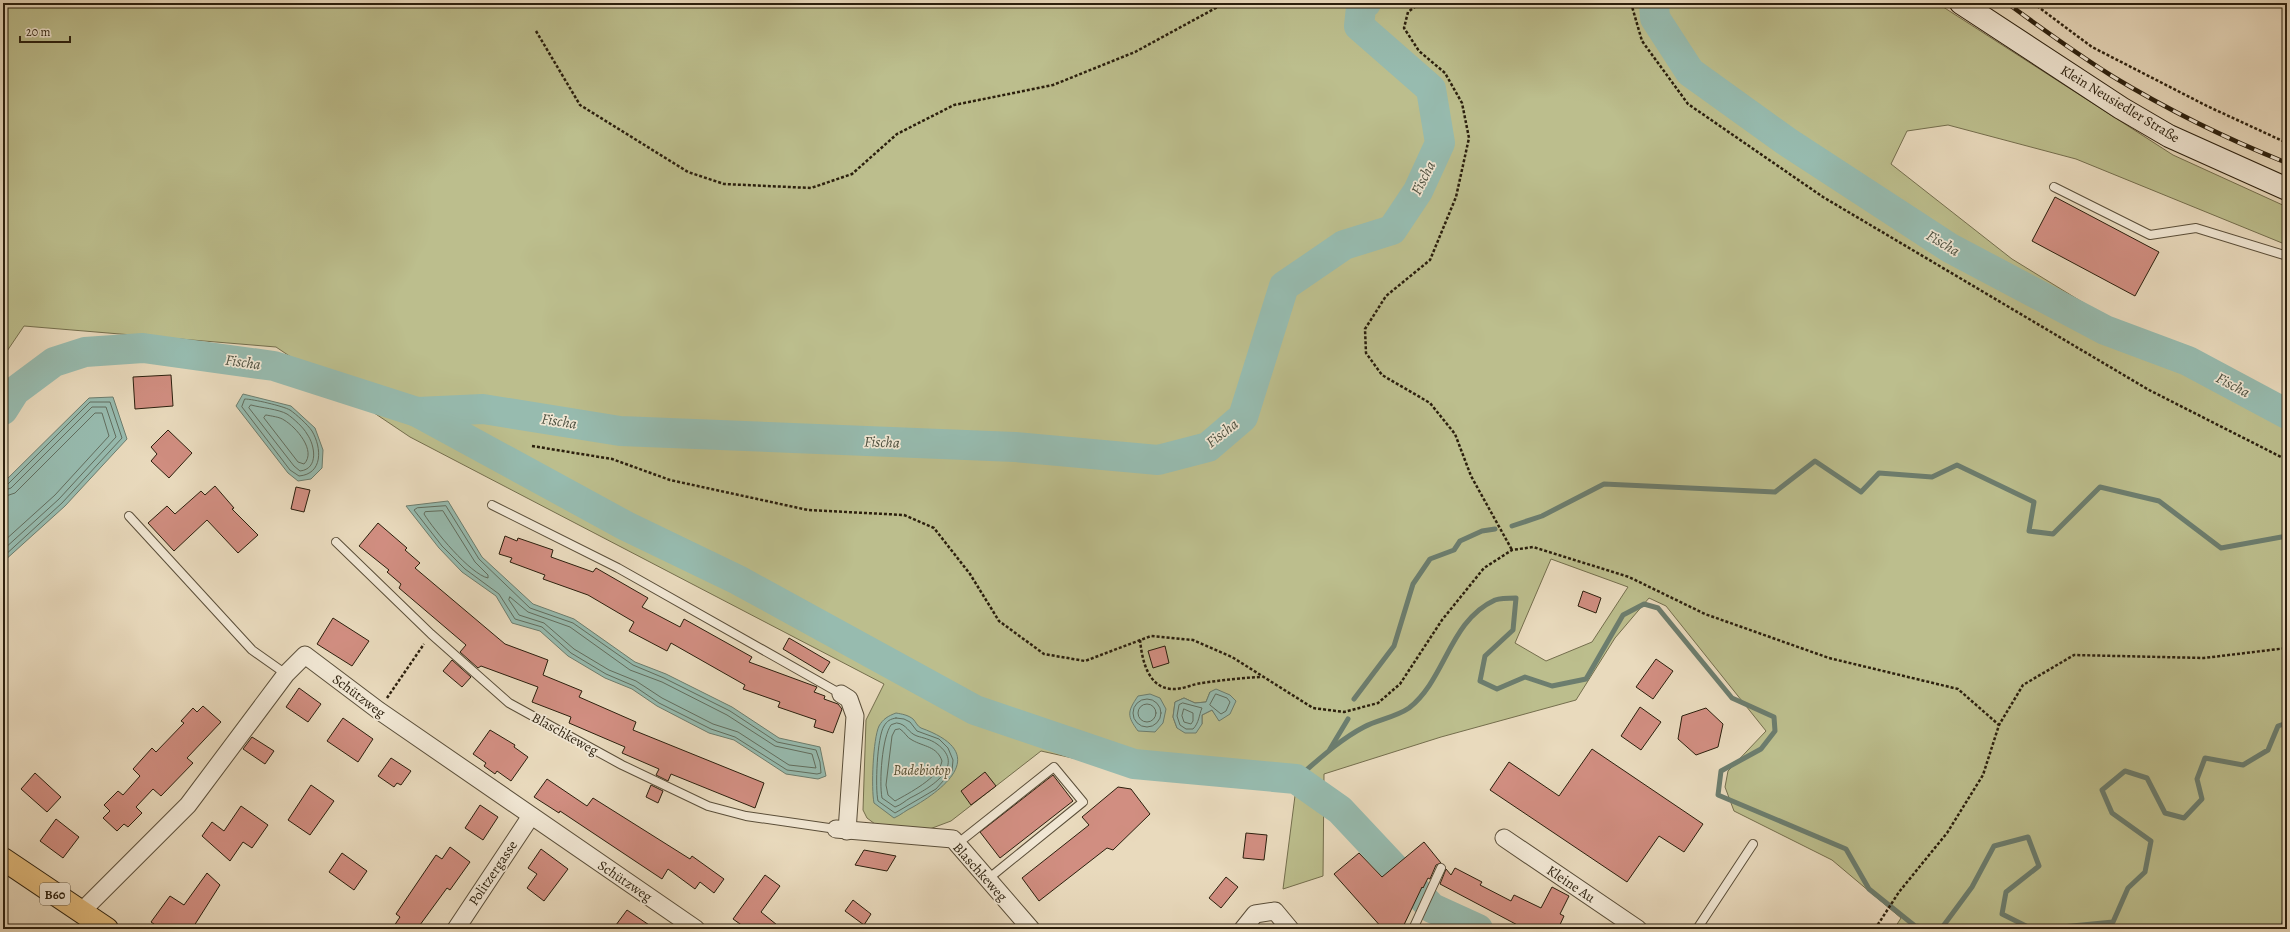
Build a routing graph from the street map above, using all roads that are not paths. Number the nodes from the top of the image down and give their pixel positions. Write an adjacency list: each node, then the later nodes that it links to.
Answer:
1 (1961, 3): 3 (main road, Klein Neusiedler Straße)
2 (2054, 187): 4 (lane)
3 (2287, 190)
4 (2287, 256)
5 (492, 505): 9 (lane)
6 (129, 516): 8 (lane)
7 (336, 542): 11 (lane, Blaschkeweg)
8 (286, 674): 10 (street, Schützweg); 18 (street, Schützweg)
9 (841, 694): 11 (street)
10 (531, 816): 19 (street, Schützweg); 21 (street, Politzergasse)
11 (841, 830): 13 (street, Blaschkeweg)
12 (1504, 838): 27 (street, Kleine Au)
13 (957, 844): 17 (street, Blaschkeweg); 17 (lane)
14 (1753, 844): 28 (lane)
15 (3, 859): 18 (main road, B60)
16 (1441, 868): 26 (lane)
17 (988, 879): 23 (street, Blaschkeweg)
18 (81, 912): 20 (main road, B60)
19 (679, 924): 22 (street, Schützweg)
20 (107, 929)
21 (456, 929)
22 (696, 929)
23 (1031, 929)
24 (1242, 929): 25 (street)
25 (1290, 929)
26 (1413, 929)
27 (1638, 929)
28 (1697, 929)

